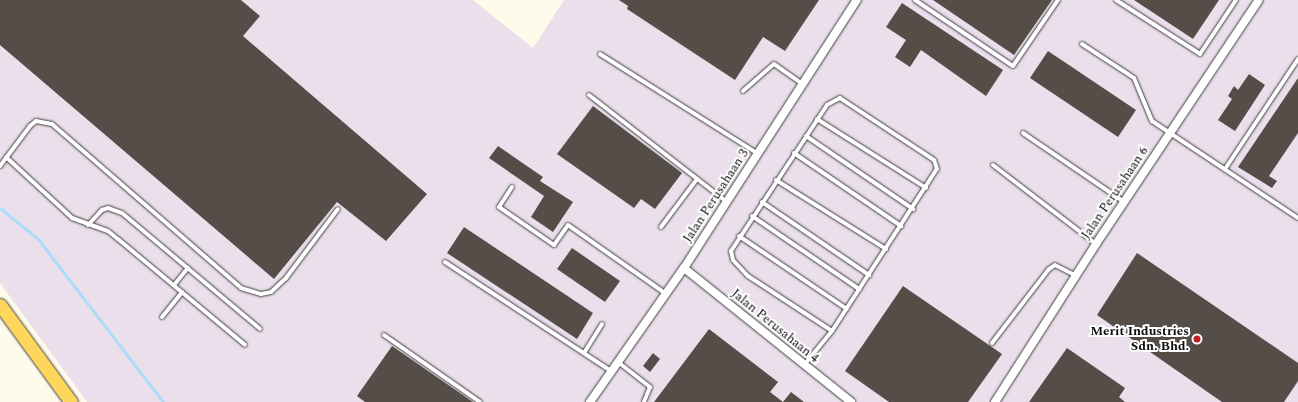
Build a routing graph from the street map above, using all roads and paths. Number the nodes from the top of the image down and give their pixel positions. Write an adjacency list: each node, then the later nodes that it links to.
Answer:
1 (857, 0): 10 (street, Jalan Perusahaan 3)
2 (915, 0): 3 (lane)
3 (1058, 0)
4 (1116, 0): 5 (lane)
5 (1236, 0)
6 (1258, 0): 15 (street, Jalan Perusahaan 6)
7 (1082, 44): 15 (lane)
8 (600, 54): 18 (lane)
9 (1298, 59): 22 (lane)
10 (803, 85): 11 (lane); 18 (street, Jalan Perusahaan 3)
11 (743, 90)
12 (589, 95): 23 (lane)
13 (818, 119): 16 (lane); 26 (lane); 26 (lane)
14 (1023, 132): 29 (lane)
15 (1171, 132): 22 (lane); 29 (street, Jalan Perusahaan 6)
16 (806, 136): 17 (lane); 31 (lane)
17 (794, 153): 24 (lane); 35 (lane)
18 (758, 154): 27 (street, Jalan Perusahaan 3)
19 (6, 157): 21 (lane); 30 (lane); 34 (lane)
20 (993, 165): 38 (lane)
21 (0, 166)
22 (1225, 169): 33 (lane)
23 (697, 179): 27 (lane); 36 (lane)
24 (776, 180): 28 (lane); 39 (lane)
25 (512, 188): 48 (lane)
26 (926, 188): 31 (lane)
27 (728, 202): 42 (street, Jalan Perusahaan 3)
28 (762, 202): 32 (lane); 43 (lane)
29 (1124, 202): 38 (street, Jalan Perusahaan 6)
30 (338, 208)
31 (913, 209): 35 (lane)
32 (752, 216): 37 (lane); 46 (lane)
33 (1298, 218)
34 (88, 225): 41 (lane); 45 (lane)
35 (901, 226): 39 (lane)
36 (661, 227)
37 (739, 236): 50 (lane); 54 (lane)
38 (1096, 244): 44 (street, Jalan Perusahaan 6)
39 (886, 249): 43 (lane)
40 (445, 262): 58 (lane)
41 (188, 268): 45 (lane); 53 (lane)
42 (684, 268): 48 (street, Jalan Perusahaan 3); 60 (street, Jalan Perusahaan 4)
43 (869, 275): 46 (lane)
44 (1075, 275): 56 (lane); 67 (street, Jalan Perusahaan 6)
45 (174, 286): 47 (lane)
46 (859, 289): 50 (lane)
47 (182, 292): 51 (lane); 57 (lane)
48 (666, 294): 59 (street, Jalan Perusahaan 3)
49 (0, 305): 62 (main road)
50 (847, 309): 54 (lane)
51 (162, 317)
52 (602, 324): 58 (lane)
53 (260, 329)
54 (832, 331): 60 (lane)
55 (384, 335): 63 (lane)
56 (992, 343)
57 (245, 345)
58 (584, 353): 61 (lane)
59 (618, 361): 61 (street, Jalan Perusahaan 3); 65 (lane)
60 (804, 365): 66 (street, Jalan Perusahaan 4)
61 (611, 371): 64 (street, Jalan Perusahaan 3)
62 (71, 402)
63 (480, 402)
64 (590, 402)
65 (644, 402)
66 (851, 402)
67 (995, 402)

